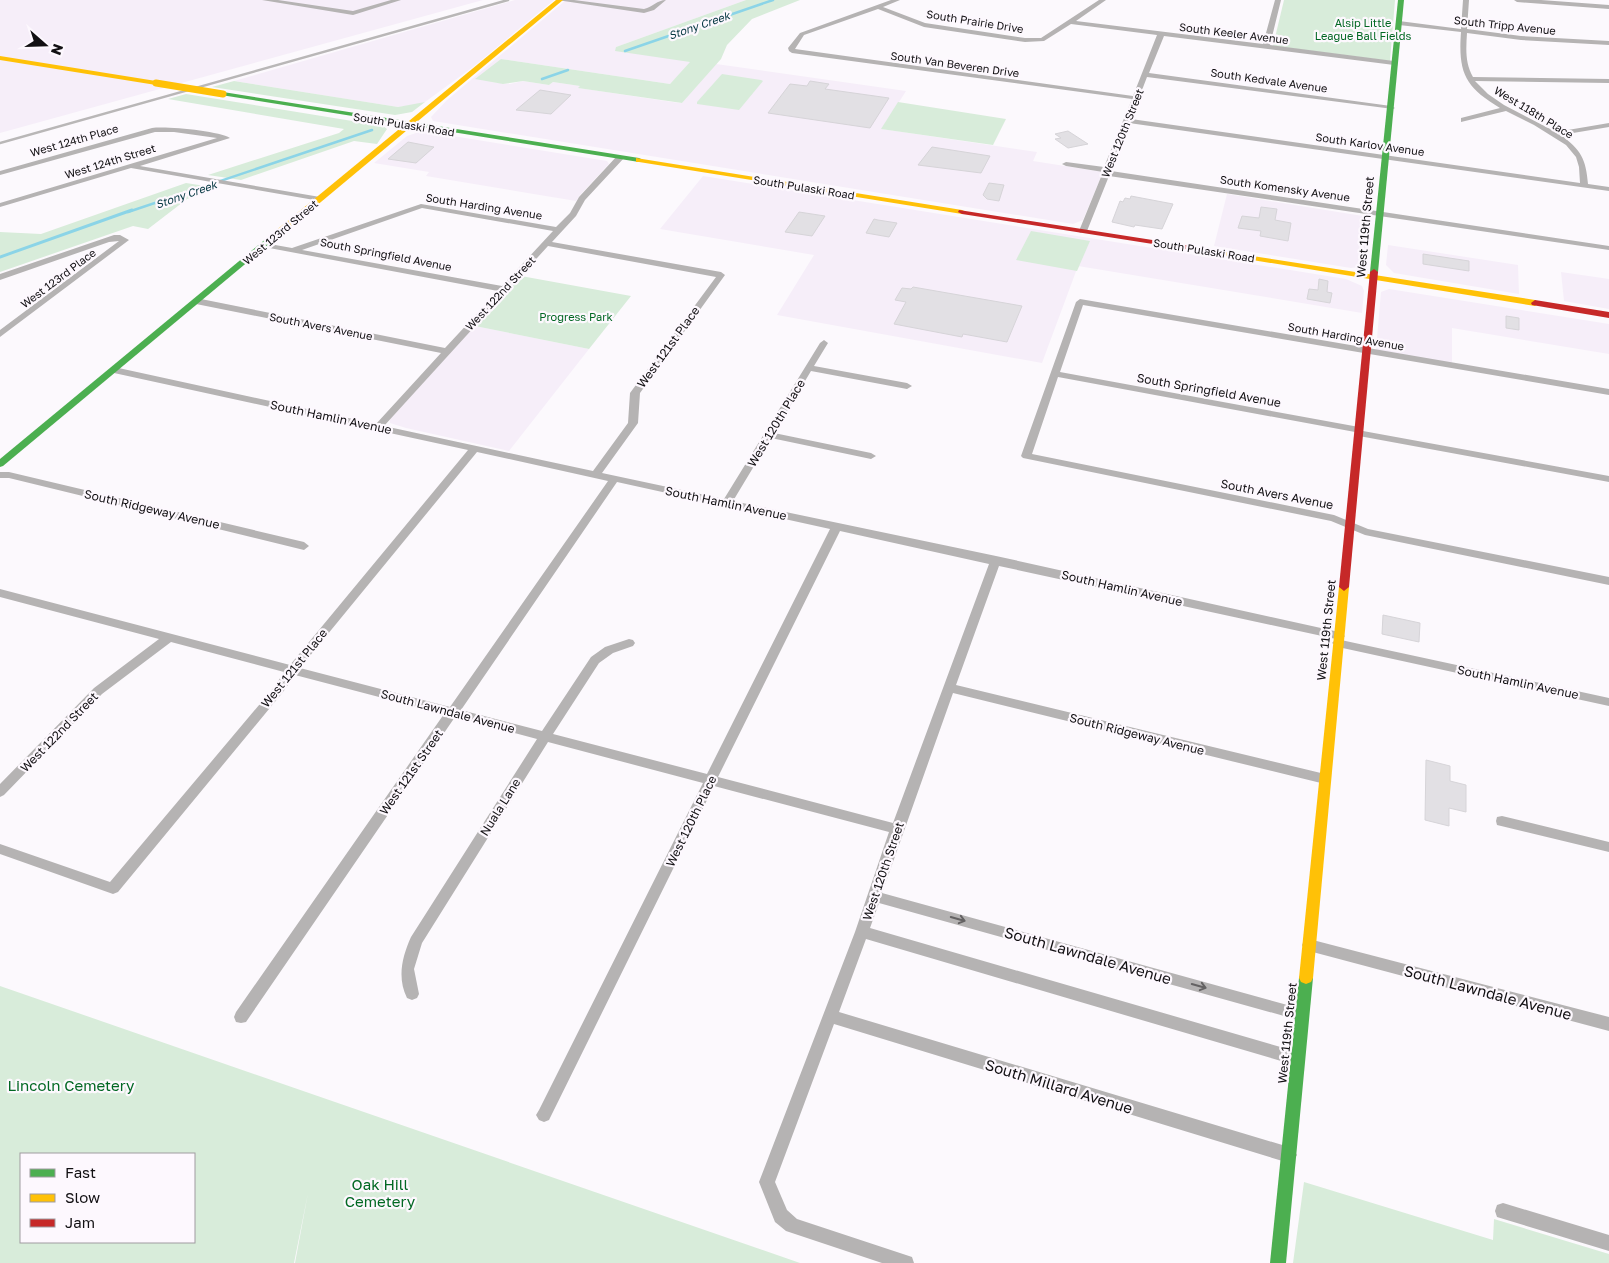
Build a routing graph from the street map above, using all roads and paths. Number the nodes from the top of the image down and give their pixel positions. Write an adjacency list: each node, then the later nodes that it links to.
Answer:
1 (265, 0): 2 (street)
2 (398, 0)
3 (560, 0): 4 (street); 29 (street, West 123rd Street)
4 (663, 0)
5 (897, 0): 11 (street)
6 (1103, 0): 13 (street)
7 (1278, 0): 18 (street)
8 (1401, 0): 14 (street, West 119th Street)
9 (1466, 0): 15 (street)
10 (1517, 0): 12 (street)
11 (878, 7): 13 (street, South Prairie Drive); 24 (street, South Van Beveren Drive)
12 (1609, 7)
13 (1071, 22): 16 (street, South Keeler Avenue)
14 (1399, 23): 15 (street, South Tripp Avenue); 20 (street, West 119th Street)
15 (1465, 31): 17 (street, South Tripp Avenue); 22 (street)
16 (1161, 34): 18 (street, South Keeler Avenue); 21 (street, West 120th Street)
17 (1609, 43)
18 (1266, 47): 20 (street, South Keeler Avenue)
19 (0, 58): 29 (street, South Pulaski Road, bridge)
20 (1394, 63): 25 (street, West 119th Street)
21 (1145, 75): 24 (street, West 120th Street); 25 (street, South Kedvale Avenue)
22 (1470, 79): 23 (street); 26 (street, West 118th Place)
23 (1609, 81)
24 (1136, 98): 28 (street, West 120th Street)
25 (1391, 108): 34 (street, West 119th Street)
26 (1506, 109): 27 (street); 32 (street, West 118th Place)
27 (1464, 120)
28 (1127, 121): 34 (street, South Karlov Avenue); 37 (street, West 120th Street)
29 (409, 124): 33 (street, South Pulaski Road); 41 (street, West 123rd Street)
30 (1609, 125): 32 (street)
31 (155, 130): 36 (street, West 124th Street); 38 (street, West 124th Place)
32 (1555, 134): 39 (street, West 118th Place)
33 (620, 158): 44 (street, West 122nd Street); 45 (street, South Pulaski Road)
34 (1385, 158): 39 (street, South Karlov Avenue); 43 (street, West 119th Street)
35 (1066, 164): 37 (street, South Komensky Avenue)
36 (131, 166): 41 (street); 42 (street, West 124th Street)
37 (1107, 172): 43 (street, South Komensky Avenue); 45 (street, West 120th Street)
38 (0, 173)
39 (1584, 186): 40 (street, South Karlov Avenue)
40 (1609, 189)
41 (320, 199): 47 (street, West 123rd Street)
42 (0, 205)
43 (1379, 214): 48 (street, South Komensky Avenue); 51 (street, West 119th Street)
44 (558, 230): 46 (street, West 122nd Street); 49 (street, South Harding Avenue)
45 (1083, 231): 51 (street, South Pulaski Road)
46 (545, 243): 52 (street, West 122nd Street); 70 (street, West 121st Place)
47 (264, 245): 49 (street, South Springfield Avenue); 53 (street, West 123rd Street)
48 (1609, 248)
49 (293, 250): 52 (street, South Springfield Avenue)
50 (0, 277): 55 (street, West 123rd Place)
51 (1374, 277): 54 (street, South Pulaski Road); 58 (street, West 119th Street)
52 (503, 289): 57 (street, West 122nd Street)
53 (196, 301): 57 (street, South Avers Avenue); 60 (street, West 123rd Street)
54 (1609, 315)
55 (0, 334)
56 (824, 343): 59 (street, West 120th Place)
57 (447, 351): 64 (street, West 122nd Street)
58 (1367, 351): 61 (street, South Harding Avenue); 63 (street, South Harding Avenue); 65 (street, West 119th Street)
59 (809, 368): 62 (street); 66 (street, West 120th Place)
60 (114, 370): 64 (street, South Hamlin Avenue); 69 (street, West 123rd Street)
61 (1055, 374): 65 (street, South Springfield Avenue); 75 (street, South Avers Avenue)
62 (907, 386)
63 (1609, 392)
64 (378, 426): 67 (street, South Hamlin Avenue)
65 (1359, 432): 73 (street, South Springfield Avenue); 75 (street, West 119th Street)
66 (770, 435): 68 (street); 74 (street, West 120th Place)
67 (475, 448): 70 (street, South Hamlin Avenue); 84 (street, West 121st Place)
68 (872, 456)
69 (0, 464)
70 (596, 474): 72 (street, South Hamlin Avenue)
71 (0, 475): 77 (street, South Ridgeway Avenue)
72 (615, 478): 74 (street, South Hamlin Avenue); 87 (street, West 121st Street)
73 (1609, 479)
74 (727, 503): 76 (street, South Hamlin Avenue)
75 (1350, 525): 79 (street, South Avers Avenue); 82 (street, West 119th Street)
76 (838, 526): 78 (street, South Hamlin Avenue); 89 (street, West 120th Place)
77 (304, 546)
78 (996, 560): 82 (street, South Hamlin Avenue); 85 (street, West 120th Street)
79 (1609, 581)
80 (0, 593): 81 (street, South Lawndale Avenue)
81 (168, 638): 84 (street, South Lawndale Avenue); 91 (street, West 122nd Street)
82 (1339, 640): 86 (street, South Hamlin Avenue); 90 (street, West 119th Street)
83 (629, 643): 88 (street, Nuala Lane)
84 (292, 670): 87 (street, South Lawndale Avenue); 95 (street, West 121st Place)
85 (949, 688): 90 (street, South Ridgeway Avenue); 93 (street, West 120th Street)
86 (1609, 702)
87 (453, 712): 88 (street, South Lawndale Avenue); 101 (street, West 121st Street)
88 (545, 737): 89 (street, South Lawndale Avenue); 99 (street, Nuala Lane)
89 (712, 779): 93 (street, South Lawndale Avenue); 105 (street, West 120th Place)
90 (1325, 779): 98 (street, West 119th Street)
91 (0, 792)
92 (1502, 821): 94 (street)
93 (896, 829): 96 (street, West 120th Street)
94 (1609, 847)
95 (0, 850)
96 (873, 896): 97 (street, West 120th Street); 100 (street, South Lawndale Avenue, one-way to 100)
97 (862, 932): 102 (street, West 120th Street); 104 (street)
98 (1309, 945): 100 (street, West 119th Street); 103 (street, South Lawndale Avenue)
99 (412, 994)
100 (1302, 1015): 104 (street, West 119th Street)
101 (241, 1016)
102 (830, 1016): 106 (street, South Millard Avenue); 109 (street, West 120th Street)
103 (1609, 1024)
104 (1298, 1058): 106 (street, West 119th Street)
105 (544, 1115)
106 (1289, 1155): 110 (street, West 119th Street)
107 (1503, 1211): 108 (street)
108 (1609, 1243)
109 (906, 1263)
110 (1278, 1263)

